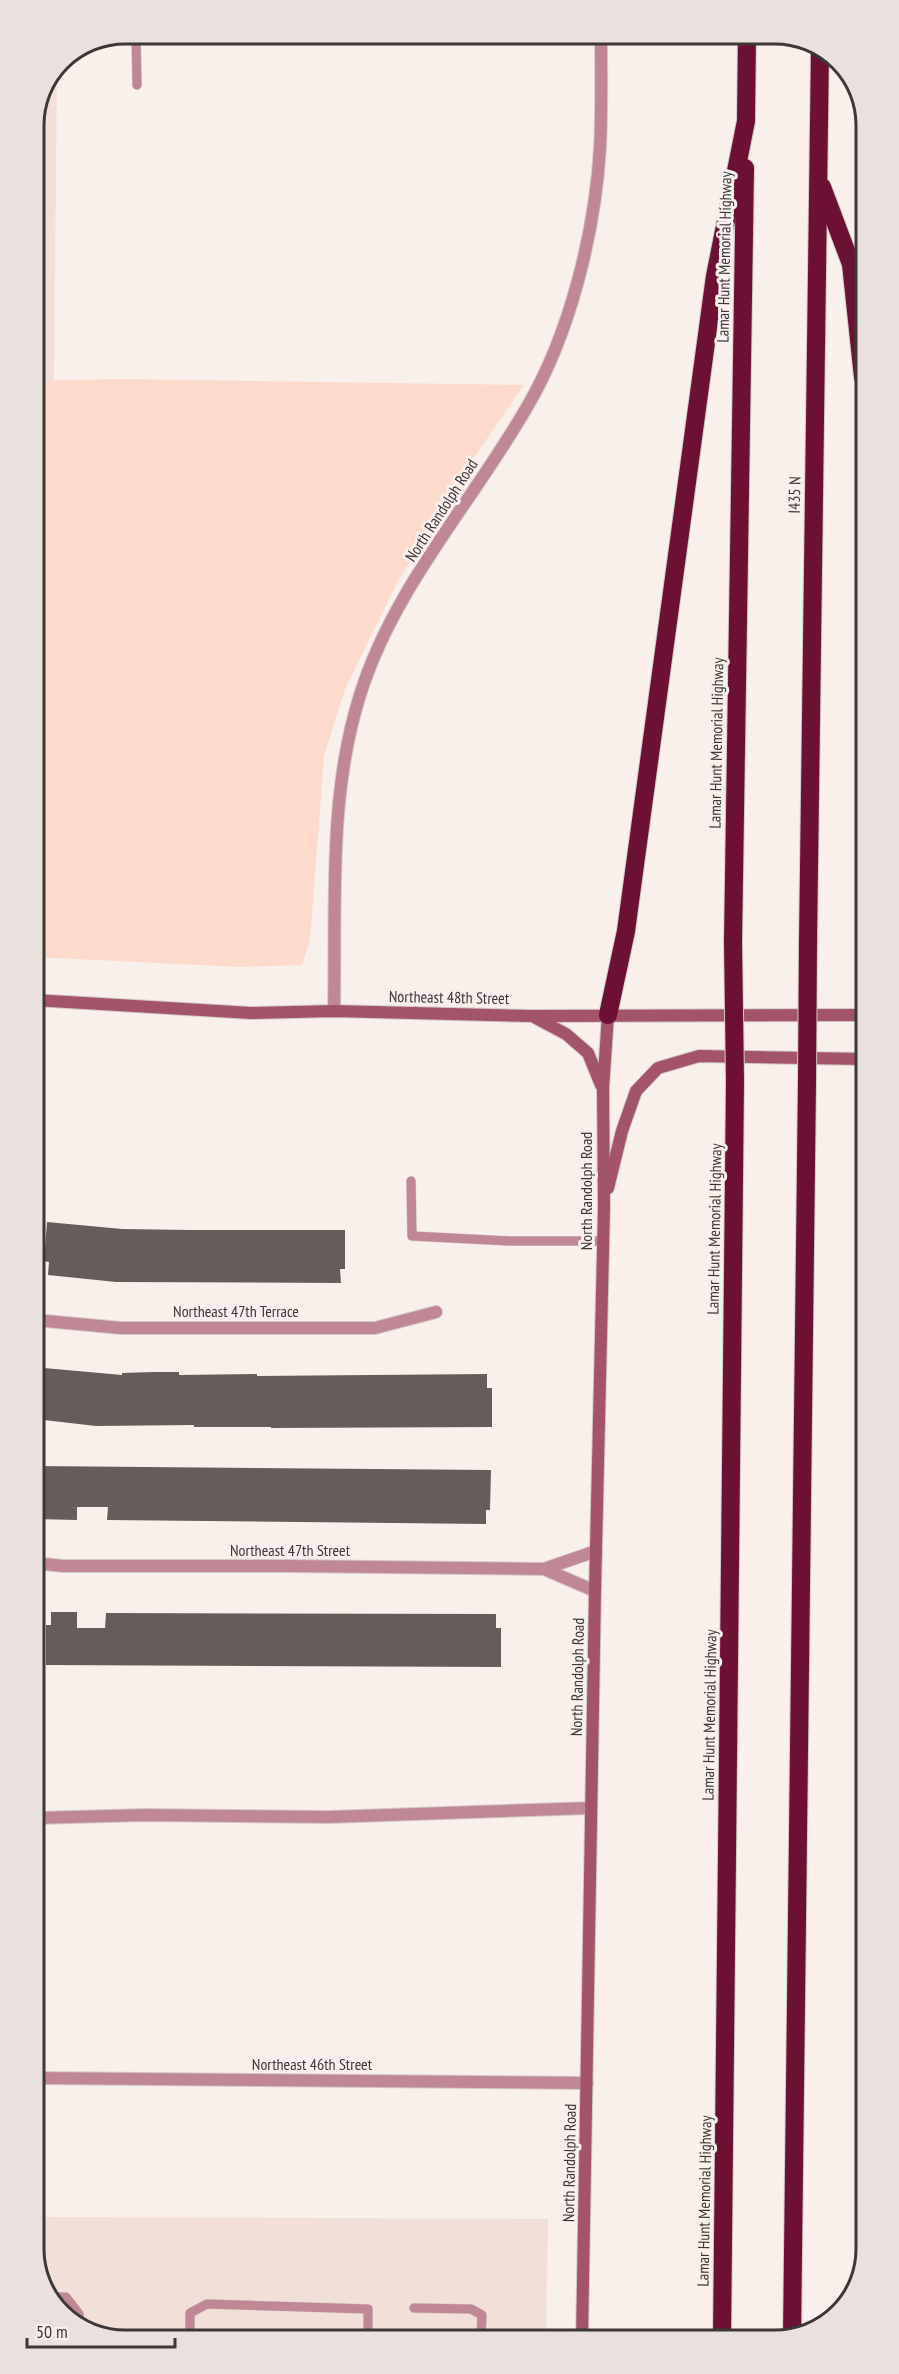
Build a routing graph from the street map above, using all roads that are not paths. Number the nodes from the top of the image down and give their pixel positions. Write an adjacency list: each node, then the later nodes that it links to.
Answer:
1 (136, 44): 5 (lane)
2 (601, 44): 10 (street, North Randolph Road)
3 (747, 44): 6 (highway)
4 (820, 57): 7 (highway, I435 N)
5 (137, 85)
6 (746, 121): 11 (highway); 37 (highway, Lamar Hunt Memorial Highway, bridge)
7 (818, 175): 8 (highway); 32 (highway, I435 N, bridge)
8 (856, 311)
9 (44, 1001): 10 (main road, Northeast 48th Street)
10 (334, 1011): 13 (main road, Northeast 48th Street)
11 (608, 1015): 12 (main road, Northeast 48th Street); 13 (main road, Northeast 48th Street); 15 (main road, North Randolph Road)
12 (856, 1015)
13 (532, 1016): 15 (main road)
14 (856, 1059): 17 (main road)
15 (603, 1089): 17 (main road, North Randolph Road)
16 (411, 1181): 18 (lane)
17 (604, 1208): 18 (main road, North Randolph Road)
18 (603, 1241): 21 (main road, North Randolph Road)
19 (436, 1312): 20 (street, Northeast 47th Terrace)
20 (44, 1321)
21 (596, 1551): 23 (street, Northeast 47th Street); 24 (main road, North Randolph Road)
22 (44, 1564): 23 (street, Northeast 47th Street)
23 (544, 1569): 24 (street, Northeast 47th Street)
24 (595, 1592): 25 (main road, North Randolph Road)
25 (591, 1808): 26 (street); 28 (main road, North Randolph Road)
26 (44, 1818)
27 (44, 2078): 28 (street, Northeast 46th Street)
28 (587, 2083): 36 (main road, North Randolph Road)
29 (59, 2297): 31 (lane)
30 (414, 2308): 35 (lane)
31 (79, 2316)
32 (792, 2329)
33 (190, 2330): 34 (lane)
34 (368, 2330)
35 (481, 2330)
36 (582, 2330)
37 (722, 2330)

